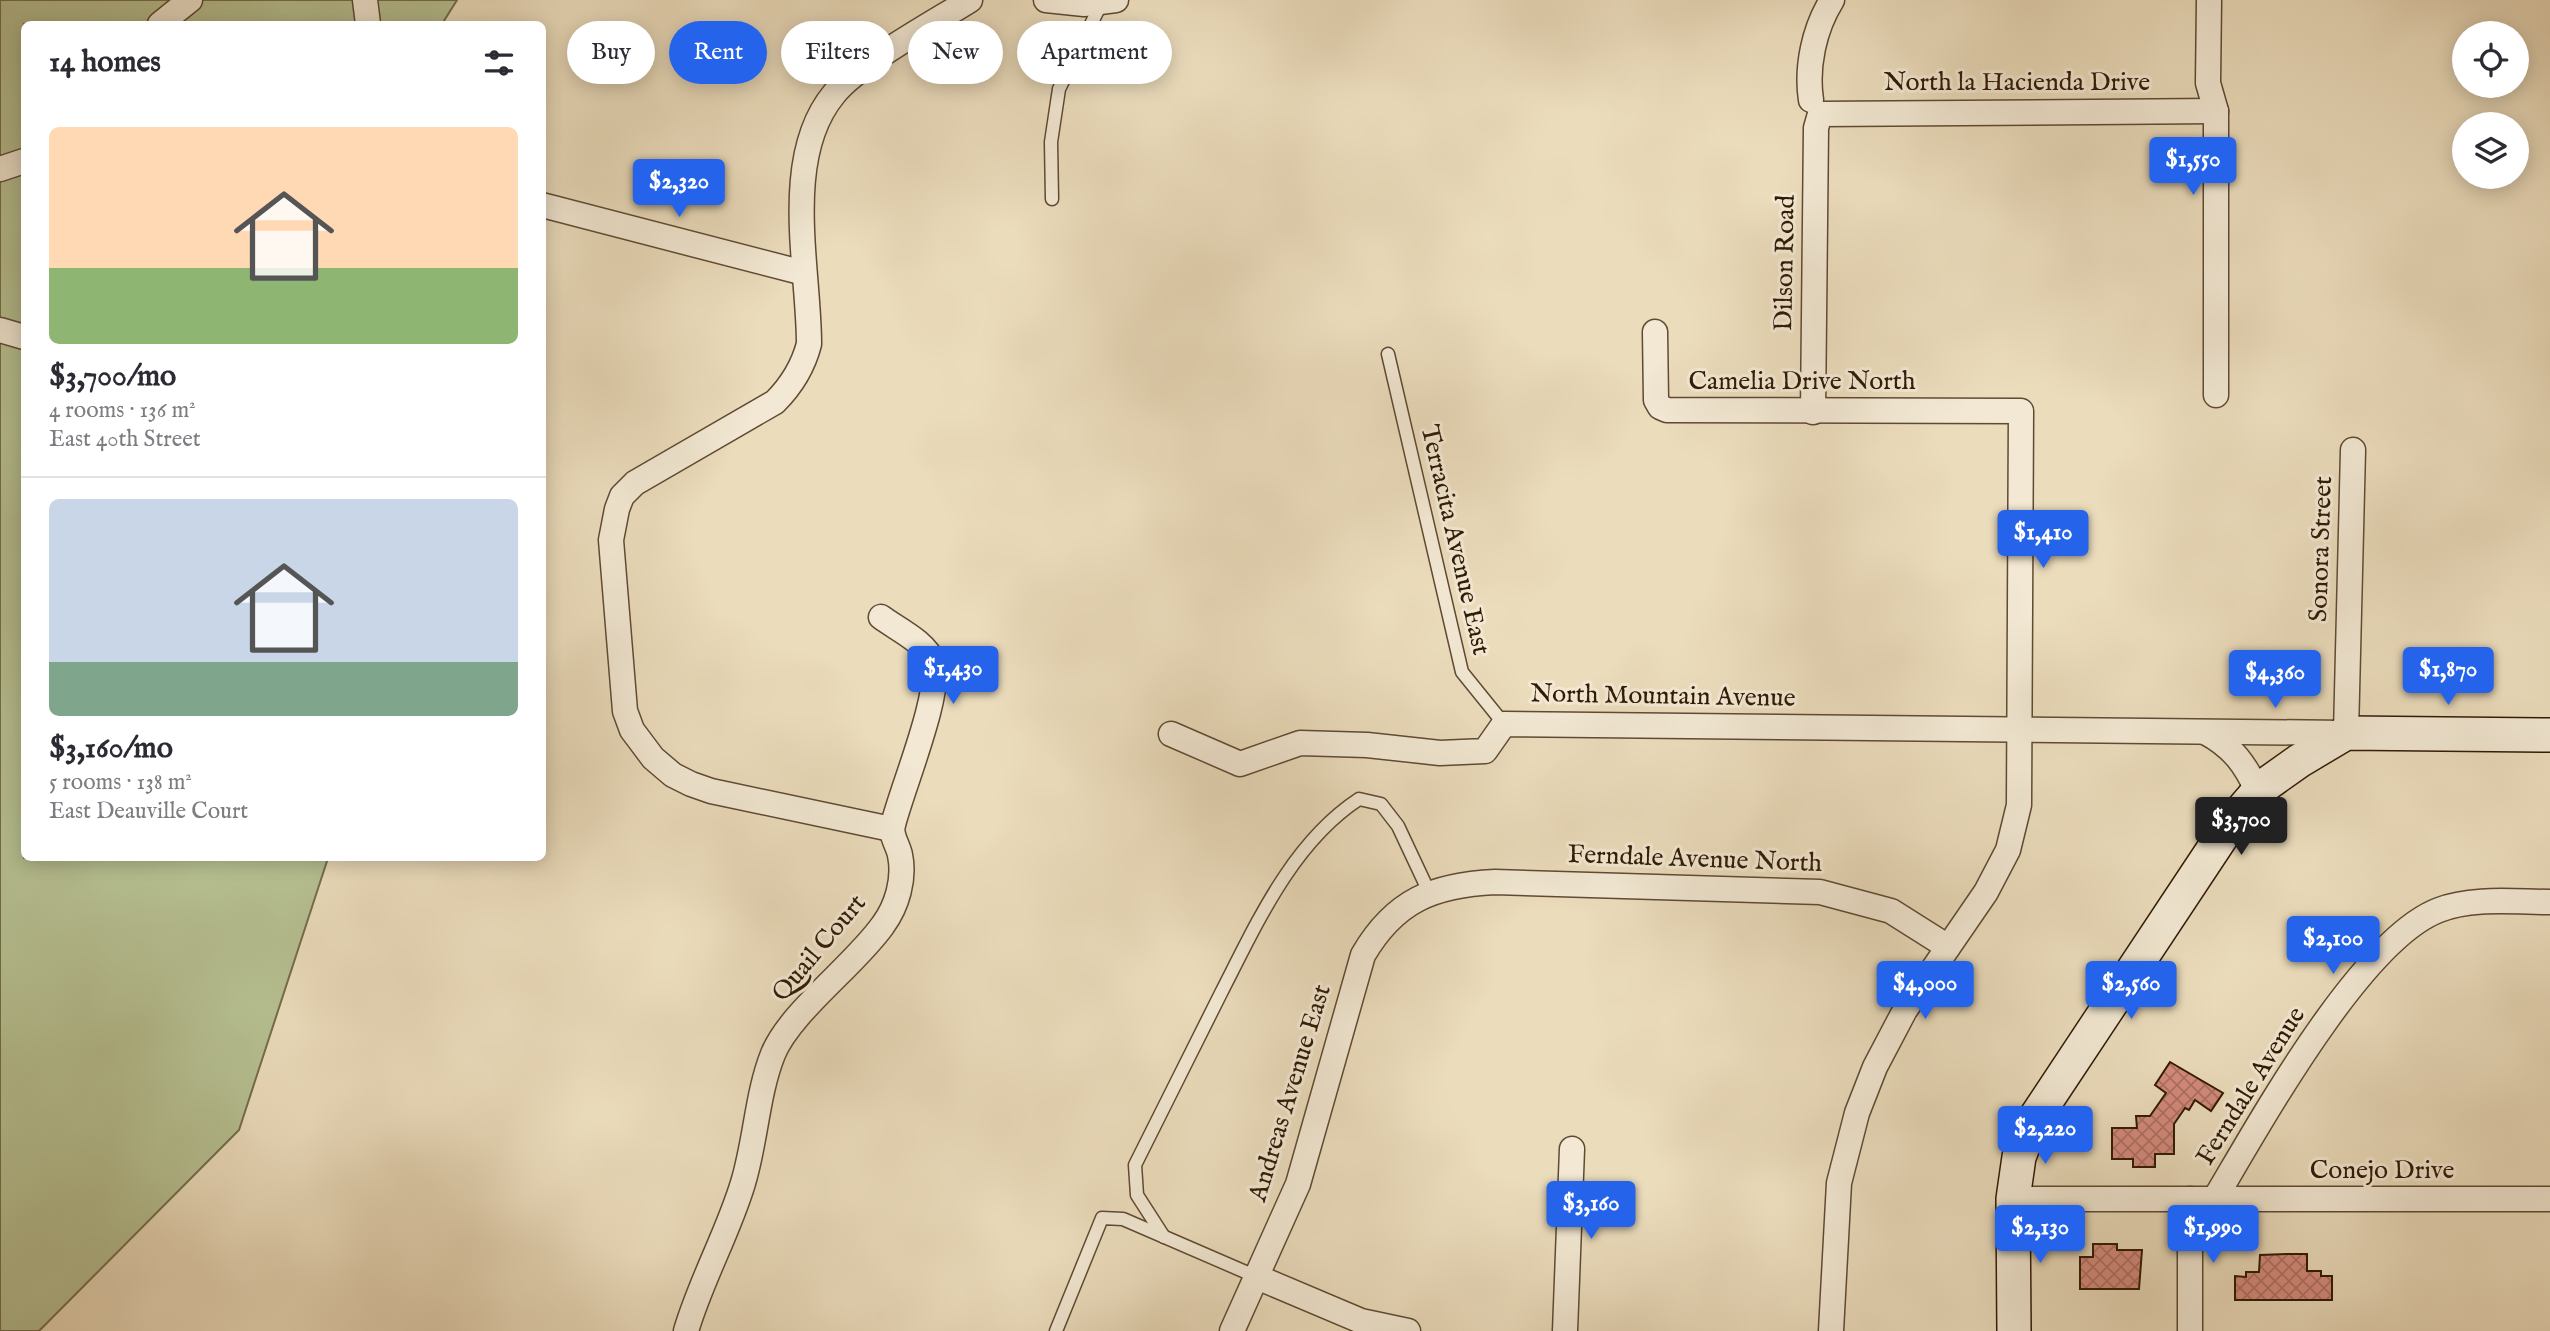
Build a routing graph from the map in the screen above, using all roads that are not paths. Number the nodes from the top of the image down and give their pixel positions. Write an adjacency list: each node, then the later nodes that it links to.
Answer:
1 (190, 0): 8 (street)
2 (365, 0): 9 (street)
3 (970, 0): 16 (street)
4 (1046, 0): 7 (street)
5 (1832, 0): 10 (street, Dilson Road)
6 (2208, 0): 11 (street)
7 (1109, 2): 14 (lane)
8 (164, 21)
9 (368, 21)
10 (1815, 108): 11 (street, North la Hacienda Drive); 22 (street, Dilson Road)
11 (2216, 111): 21 (street)
12 (21, 162): 13 (street)
13 (0, 169)
14 (1052, 199)
15 (546, 206): 16 (street)
16 (804, 273): 32 (street)
17 (0, 330): 19 (street)
18 (1655, 332): 22 (street, Camelia Drive North)
19 (21, 336)
20 (1388, 354): 25 (lane, Terracita Avenue East)
21 (2216, 394)
22 (1813, 412): 26 (street, Camelia Drive North)
23 (2353, 450): 28 (street, Sonora Street)
24 (881, 617): 32 (street)
25 (1504, 724): 26 (street, North Mountain Avenue); 29 (street, North Mountain Avenue)
26 (2020, 730): 27 (street, North Mountain Avenue); 35 (street)
27 (2204, 732): 28 (street, North Mountain Avenue); 31 (street)
28 (2346, 733): 30 (main road); 31 (main road)
29 (1171, 734)
30 (2550, 735)
31 (2258, 792): 37 (main road)
32 (891, 829): 42 (street, Quail Court)
33 (1429, 892): 35 (street, Ferndale Avenue North); 40 (lane); 41 (street, Andreas Avenue East)
34 (2550, 902): 38 (street, Ferndale Avenue)
35 (1948, 947): 47 (street)
36 (1572, 1149): 46 (street)
37 (2013, 1199): 38 (street, Conejo Drive); 48 (main road)
38 (2202, 1199): 39 (street, Conejo Drive); 49 (street)
39 (2550, 1199)
40 (1164, 1237): 41 (lane); 43 (lane)
41 (1257, 1277): 44 (street, Andreas Avenue East); 45 (street)
42 (686, 1331)
43 (1056, 1331)
44 (1231, 1331)
45 (1408, 1331)
46 (1565, 1331)
47 (1831, 1331)
48 (2014, 1331)
49 (2190, 1331)

